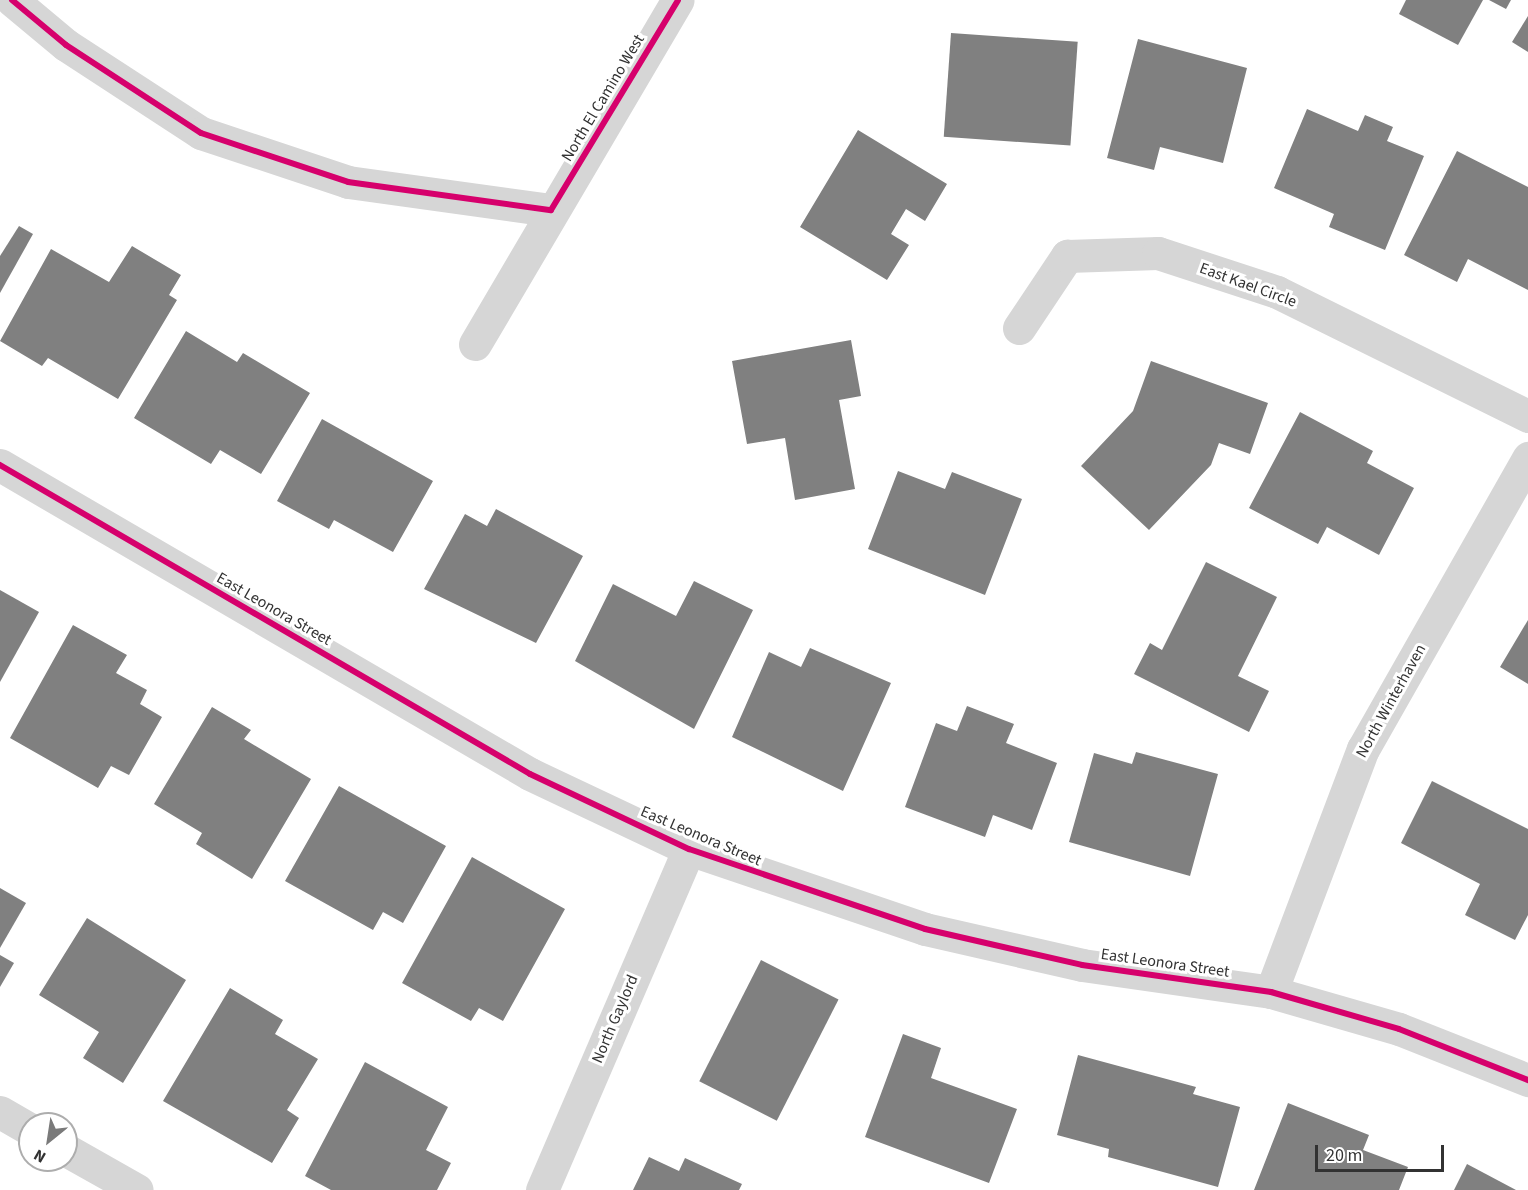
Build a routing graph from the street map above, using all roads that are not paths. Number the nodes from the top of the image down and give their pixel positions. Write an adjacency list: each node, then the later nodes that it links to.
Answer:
1 (12, 0): 3 (street)
2 (678, 0): 3 (street, North El Camino West)
3 (551, 210): 5 (street, North El Camino West)
4 (1018, 328): 6 (street, East Kael Circle)
5 (475, 344)
6 (1528, 416)
7 (1528, 458): 10 (street, North Winterhaven)
8 (0, 465): 9 (street, East Leonora Street)
9 (689, 849): 10 (street, East Leonora Street); 16 (street, North Gaylord)
10 (1271, 992): 11 (street, East Leonora Street)
11 (1528, 1080)
12 (0, 1112): 13 (street)
13 (18, 1122)
14 (78, 1157): 15 (street)
15 (137, 1190)
16 (542, 1190)

